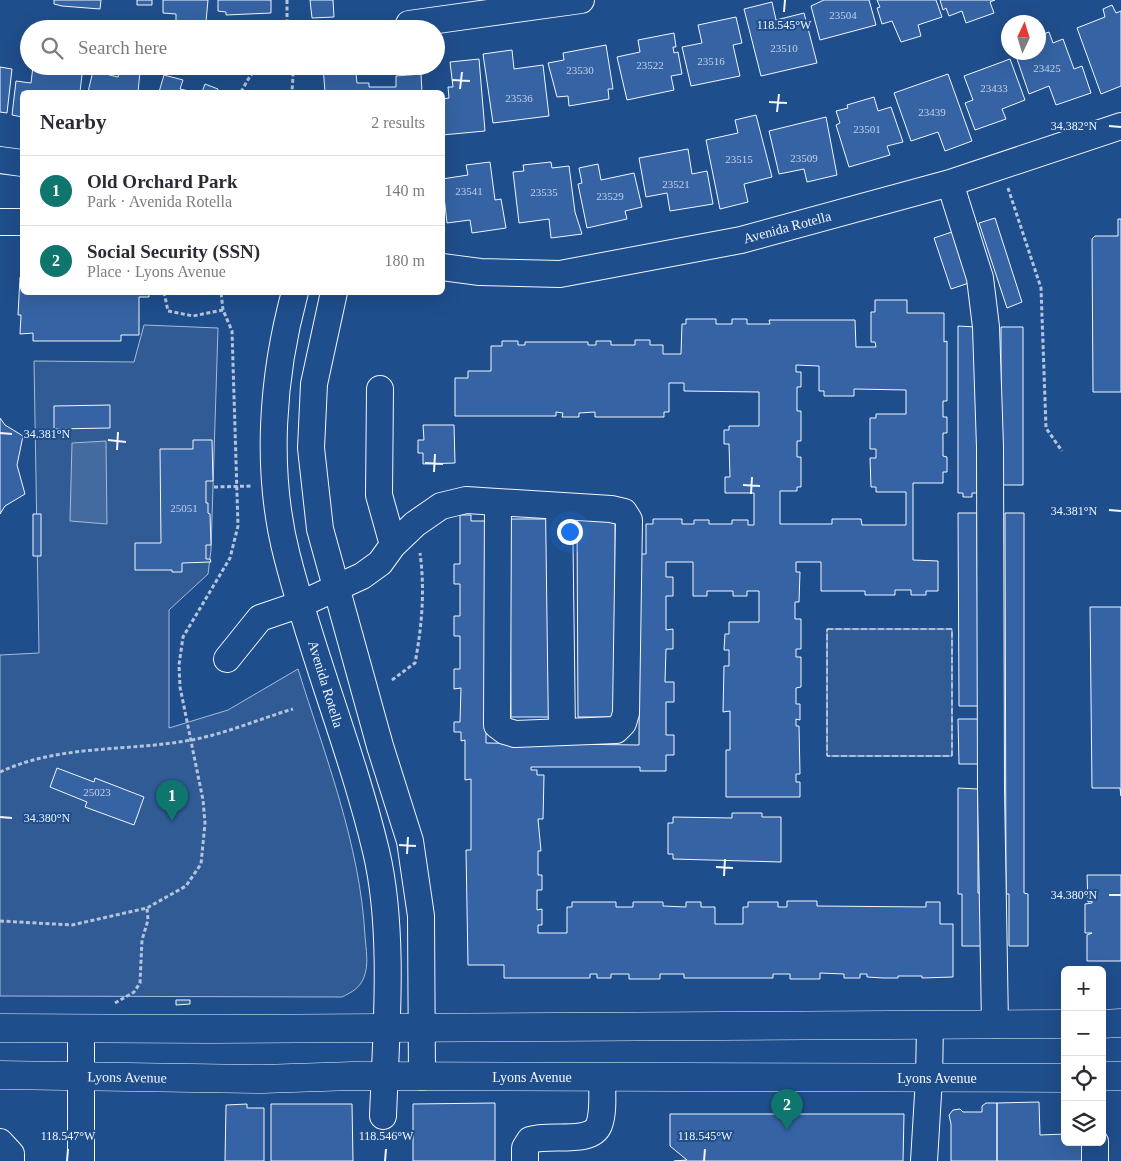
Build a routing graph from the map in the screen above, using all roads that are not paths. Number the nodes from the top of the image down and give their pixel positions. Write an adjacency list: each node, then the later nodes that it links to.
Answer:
1 (581, 0): 2 (street)
2 (437, 20)
3 (1121, 126): 6 (street, Avenida Rotella)
4 (0, 160): 5 (street)
5 (20, 163)
6 (950, 183): 9 (street, Avenida Rotella); 21 (street)
7 (0, 222): 8 (street)
8 (20, 222)
9 (445, 267)
10 (294, 295): 17 (street, Avenida Rotella)
11 (333, 295): 16 (street)
12 (380, 389): 15 (street)
13 (498, 502): 14 (street); 15 (street); 19 (street)
14 (559, 506): 19 (street); 19 (street)
15 (393, 545): 16 (street)
16 (335, 588): 17 (street); 27 (street)
17 (301, 604): 18 (street); 26 (street, Avenida Rotella)
18 (227, 659)
19 (562, 732)
20 (1121, 1023): 23 (main road)
21 (994, 1024): 22 (main road); 24 (main road)
22 (1061, 1024)
23 (1106, 1024)
24 (930, 1025): 27 (main road); 36 (street)
25 (0, 1028): 28 (main road)
26 (386, 1028): 27 (main road); 28 (main road); 31 (street, Avenida Rotella)
27 (422, 1028): 34 (street)
28 (81, 1029): 30 (street)
29 (0, 1075): 30 (main road, Lyons Avenue)
30 (82, 1076): 31 (main road, Lyons Avenue); 42 (street)
31 (385, 1076): 34 (main road, Lyons Avenue); 38 (street, Avenida Rotella)
32 (1106, 1076): 33 (main road)
33 (1121, 1076)
34 (422, 1077): 35 (main road, Lyons Avenue)
35 (602, 1077): 36 (main road, Lyons Avenue); 43 (street)
36 (929, 1078): 37 (main road, Lyons Avenue); 44 (street)
37 (1061, 1078)
38 (383, 1116)
39 (0, 1142): 41 (street)
40 (1095, 1146): 45 (street)
41 (11, 1161)
42 (82, 1161)
43 (525, 1161)
44 (924, 1161)
45 (1095, 1161)

